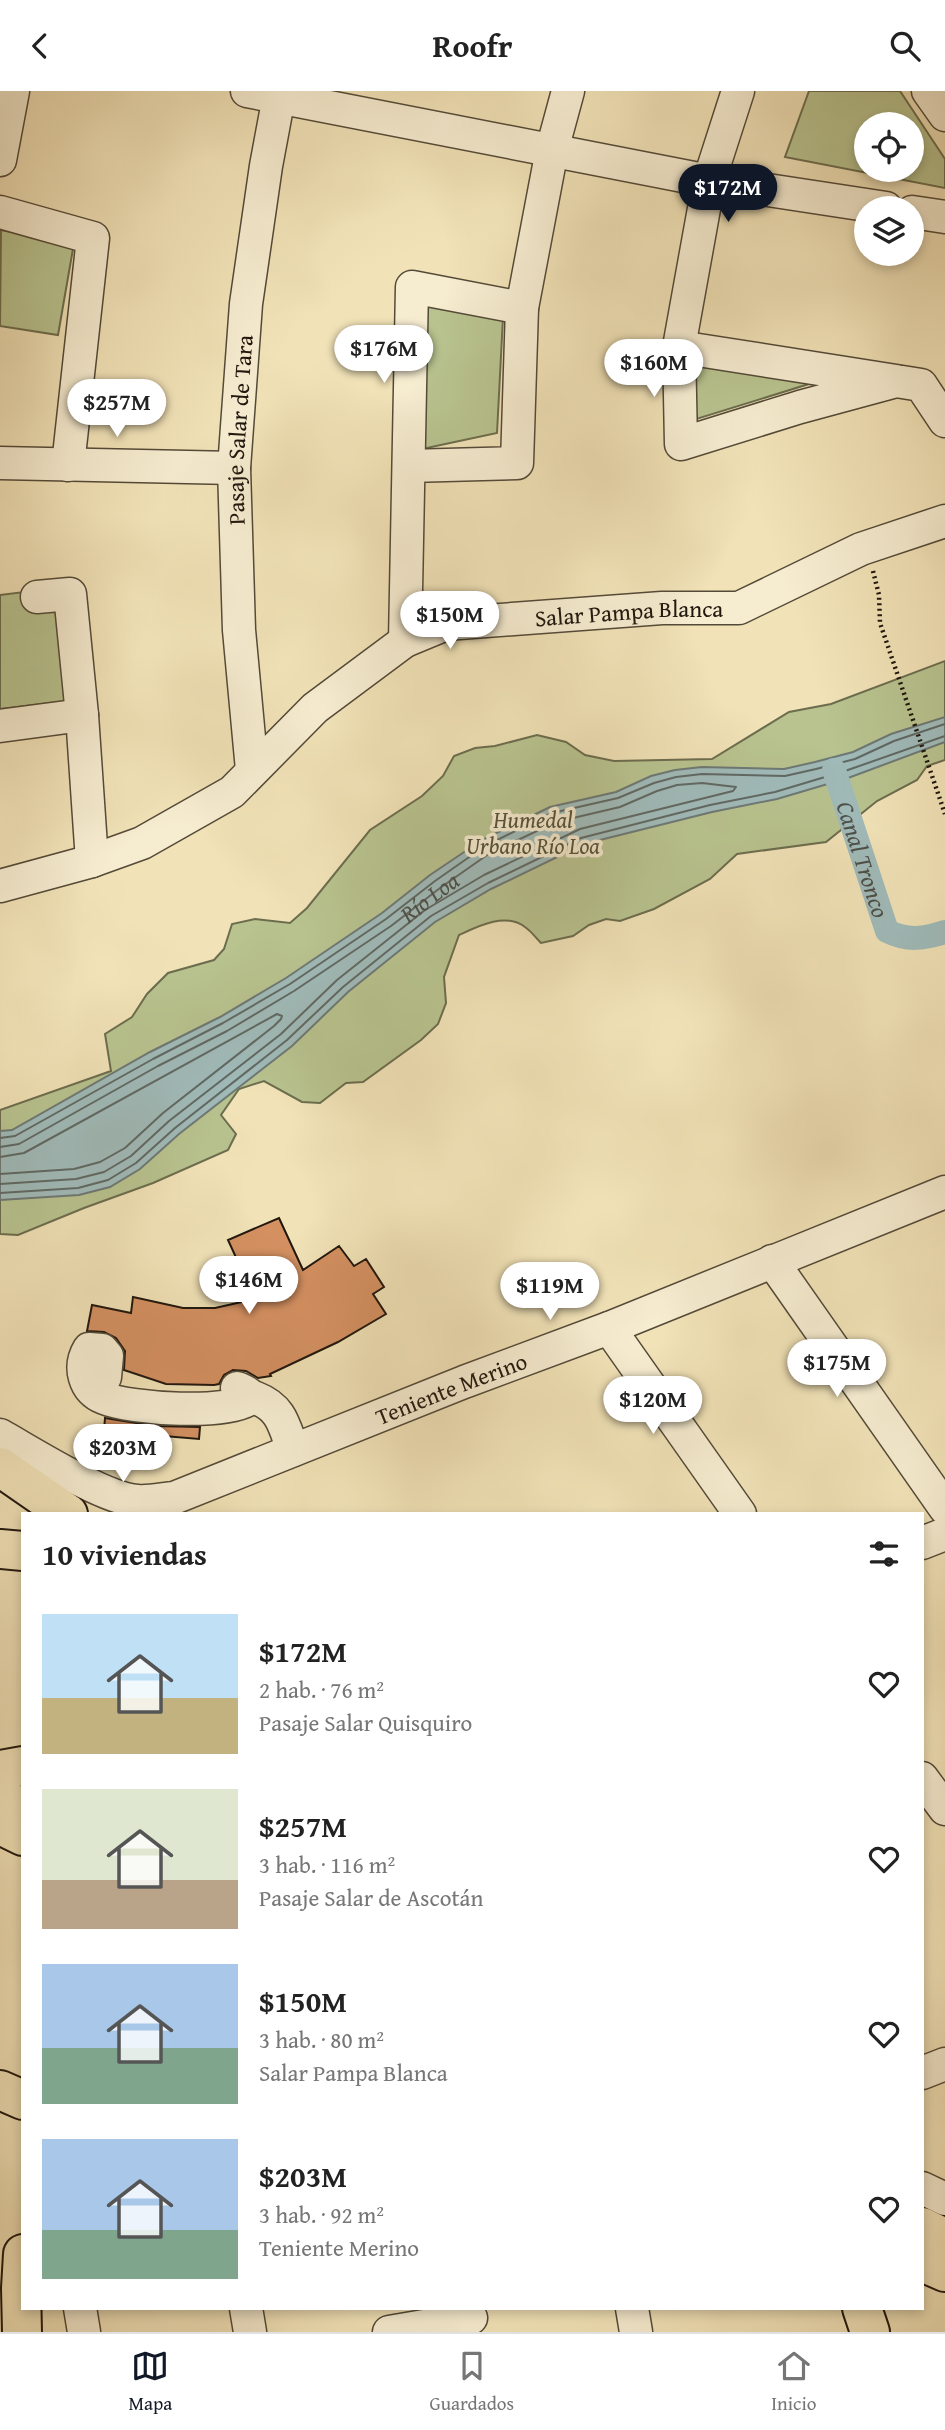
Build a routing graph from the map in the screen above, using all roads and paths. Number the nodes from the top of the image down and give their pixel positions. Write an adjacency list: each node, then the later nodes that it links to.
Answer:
1 (13, 91): 9 (street)
2 (247, 91): 6 (street)
3 (568, 91): 8 (street)
4 (738, 91): 10 (street)
5 (928, 91): 7 (street)
6 (279, 94): 8 (street); 22 (street, Pasaje Salar de Tara)
7 (945, 115)
8 (552, 150): 10 (street); 15 (street)
9 (0, 160)
10 (709, 181): 11 (street); 16 (street)
11 (854, 203)
12 (0, 212): 20 (street)
13 (924, 214): 14 (street)
14 (945, 218)
15 (522, 308): 21 (street); 21 (street)
16 (679, 347): 17 (street); 17 (street)
17 (896, 381): 18 (street)
18 (945, 421)
19 (0, 463): 20 (street)
20 (68, 465): 22 (street)
21 (409, 466): 26 (street)
22 (234, 468): 29 (street, Pasaje Salar de Tara)
23 (945, 521): 24 (street, Salar Pampa Blanca)
24 (861, 549): 26 (street, Salar Pampa Blanca); 30 (path)
25 (37, 597): 27 (street)
26 (405, 641): 29 (street, Salar Pampa Blanca)
27 (82, 715): 28 (street); 31 (street)
28 (0, 726)
29 (252, 770): 31 (street, Salar Pampa Blanca)
30 (945, 814)
31 (92, 861): 32 (street, Salar Pampa Blanca)
32 (0, 886)
33 (942, 1199): 34 (street, Teniente Merino)
34 (772, 1261): 35 (street, Teniente Merino); 42 (street)
35 (609, 1328): 38 (street, Teniente Merino); 44 (street)
36 (105, 1382): 38 (street)
37 (0, 1435): 40 (street, Teniente Merino)
38 (293, 1450): 41 (street, Teniente Merino)
39 (0, 1467): 40 (main road)
40 (79, 1499): 41 (street, Teniente Merino); 43 (street)
41 (162, 1506)
42 (945, 1508)
43 (107, 1512)
44 (739, 1512)
45 (945, 1534): 46 (street)
46 (924, 1542)
47 (0, 1549): 48 (main road)
48 (21, 1551)
49 (21, 1766): 50 (main road)
50 (0, 1770)
51 (924, 1781): 54 (street)
52 (0, 1798): 53 (main road)
53 (21, 1807)
54 (945, 1809)
55 (0, 1825): 56 (main road)
56 (21, 1835)
57 (945, 2064): 58 (street)
58 (924, 2072)
59 (0, 2090): 60 (main road)
60 (21, 2099)
61 (924, 2189): 62 (street)
62 (945, 2199)
63 (924, 2228): 64 (main road)
64 (945, 2238)
65 (924, 2263): 66 (main road)
66 (945, 2272)
67 (21, 2277): 69 (main road)
68 (21, 2310): 76 (main road)
69 (21, 2310)
70 (80, 2310): 77 (street)
71 (246, 2310): 78 (street)
72 (632, 2310): 80 (street)
73 (863, 2310): 81 (main road)
74 (880, 2310): 82 (street)
75 (471, 2320): 79 (street)
76 (22, 2332)
77 (84, 2332)
78 (250, 2332)
79 (388, 2332)
80 (636, 2332)
81 (870, 2332)
82 (880, 2332)

